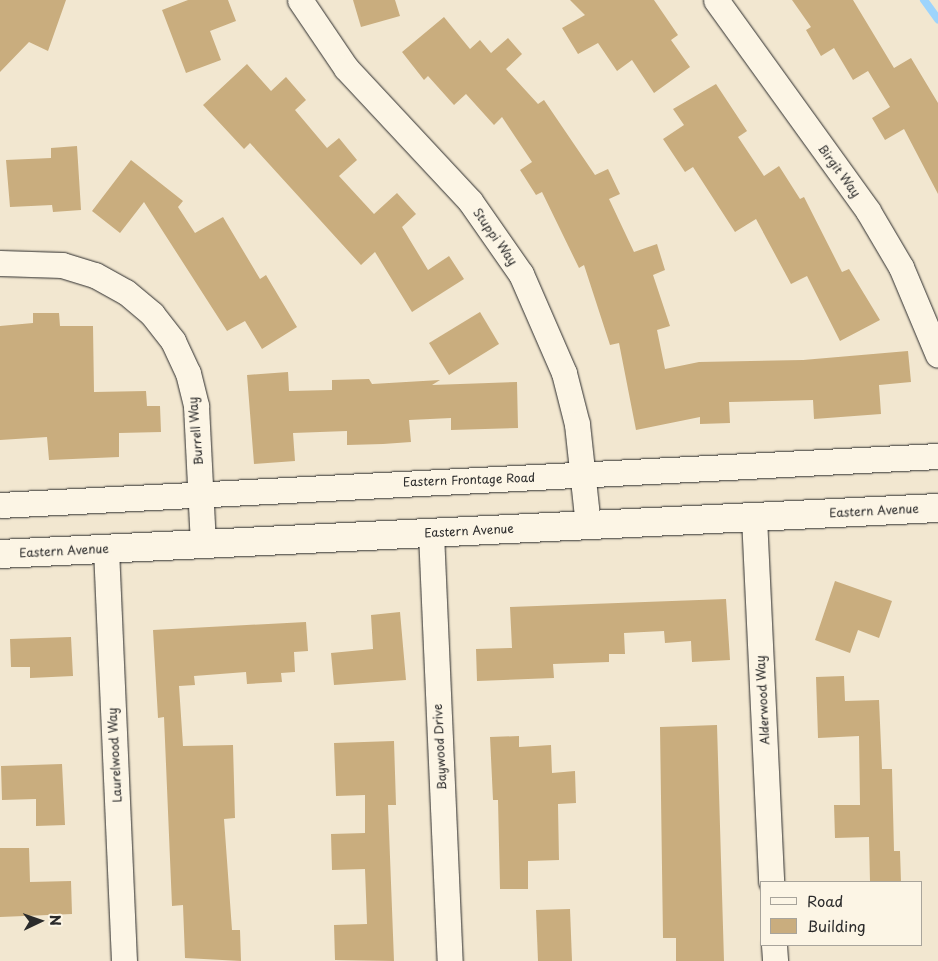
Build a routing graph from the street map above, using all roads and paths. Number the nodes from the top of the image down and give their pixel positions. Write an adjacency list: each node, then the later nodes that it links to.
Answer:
1 (300, 0): 6 (street, Stuppi Way)
2 (716, 0): 4 (street, Birgit Way)
3 (0, 264): 7 (street, Burrell Way)
4 (938, 355)
5 (938, 456): 6 (street, Eastern Frontage Road)
6 (584, 474): 7 (street, Eastern Frontage Road); 11 (street, Stuppi Way)
7 (200, 492): 8 (street, Eastern Frontage Road); 13 (street, Burrell Way)
8 (0, 505)
9 (938, 508): 10 (main road, Eastern Avenue)
10 (754, 517): 11 (main road, Eastern Avenue); 16 (street, Alderwood Way)
11 (588, 525): 12 (main road, Eastern Avenue)
12 (431, 533): 13 (main road, Eastern Avenue); 19 (street, Baywood Drive)
13 (203, 544): 14 (main road, Eastern Avenue)
14 (106, 549): 15 (main road, Eastern Avenue); 18 (street, Laurelwood Way)
15 (0, 554)
16 (771, 881)
17 (774, 946): 20 (street)
18 (124, 961)
19 (450, 961)
20 (774, 961)

